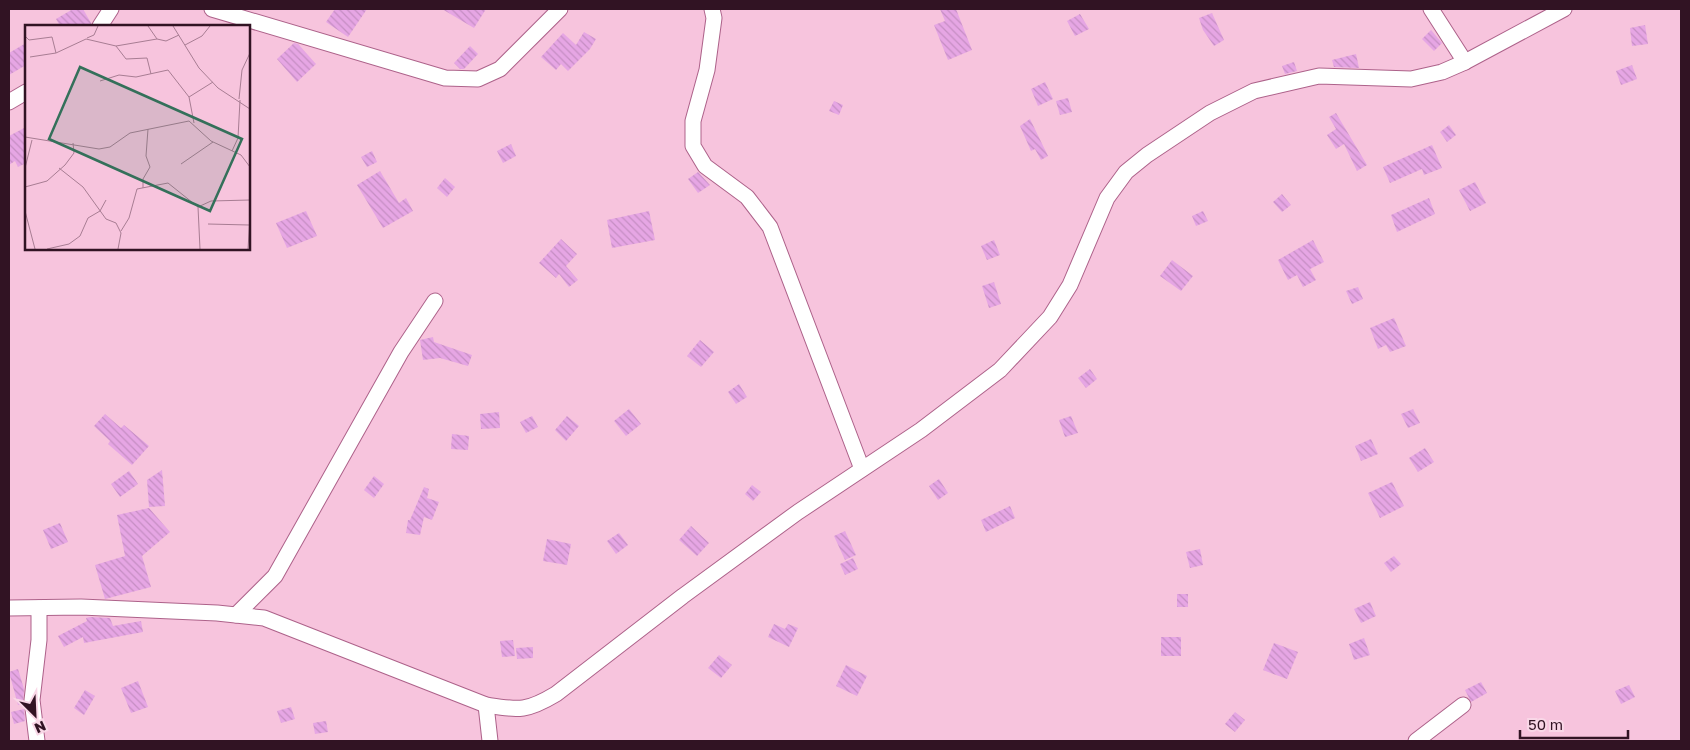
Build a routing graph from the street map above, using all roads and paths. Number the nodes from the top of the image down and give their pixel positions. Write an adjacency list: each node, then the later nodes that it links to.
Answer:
1 (111, 9): 7 (street)
2 (212, 9): 3 (street)
3 (560, 9)
4 (712, 9): 12 (street)
5 (1431, 9): 8 (street)
6 (1564, 9): 8 (street)
7 (101, 25)
8 (1466, 62): 12 (street)
9 (25, 93): 10 (street)
10 (9, 102)
11 (435, 301): 15 (street)
12 (862, 469): 16 (street)
13 (9, 608): 14 (street)
14 (38, 608): 15 (street); 18 (street)
15 (236, 616): 16 (street)
16 (486, 705): 19 (street)
17 (1463, 705): 20 (street)
18 (37, 741)
19 (490, 741)
20 (1416, 741)

